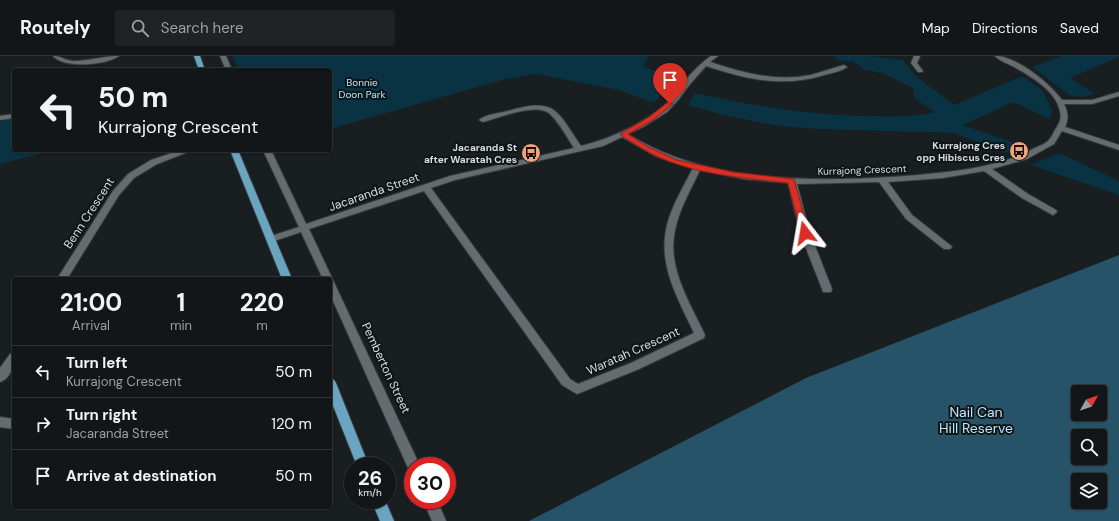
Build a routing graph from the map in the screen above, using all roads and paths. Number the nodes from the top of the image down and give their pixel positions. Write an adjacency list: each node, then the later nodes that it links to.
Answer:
1 (56, 56): 2 (street)
2 (116, 56)
3 (197, 56): 10 (main road)
4 (223, 56): 11 (street)
5 (715, 56): 8 (street, Jacaranda Street)
6 (917, 56): 12 (street)
7 (998, 56): 14 (street)
8 (706, 63): 9 (street); 19 (street, Jacaranda Street)
9 (844, 67)
10 (201, 68)
11 (228, 68)
12 (920, 71)
13 (1119, 94): 14 (street)
14 (1061, 102): 18 (street)
15 (12, 116): 16 (street)
16 (0, 118)
17 (483, 120): 21 (street)
18 (1063, 129): 20 (street); 26 (street, Kurrajong Crescent)
19 (623, 134): 21 (street, Jacaranda Street); 25 (street, Kurrajong Crescent)
20 (1119, 148)
21 (579, 149): 29 (street, Jacaranda Street)
22 (183, 152): 34 (street, Benn Crescent)
23 (235, 152): 32 (main road)
24 (268, 152): 31 (street)
25 (697, 168): 28 (street, Kurrajong Crescent); 29 (street, Waratah Crescent)
26 (986, 169): 27 (street, Kurrajong Crescent); 30 (street)
27 (882, 180): 28 (street, Kurrajong Crescent); 33 (street)
28 (792, 181): 38 (street)
29 (426, 187): 31 (street, Jacaranda Street)
30 (1053, 212)
31 (304, 228): 32 (street, Jacaranda Street); 36 (street)
32 (271, 239): 35 (main road)
33 (947, 247)
34 (63, 277)
35 (286, 277)
36 (327, 277)
37 (332, 288): 45 (street, Pemberton Street)
38 (827, 289)
39 (12, 360): 40 (street)
40 (0, 377)
41 (332, 396): 44 (main road)
42 (0, 422): 43 (street)
43 (12, 424)
44 (359, 457)
45 (410, 457)
46 (382, 509): 48 (main road)
47 (434, 509): 49 (street)
48 (387, 521)
49 (439, 521)

